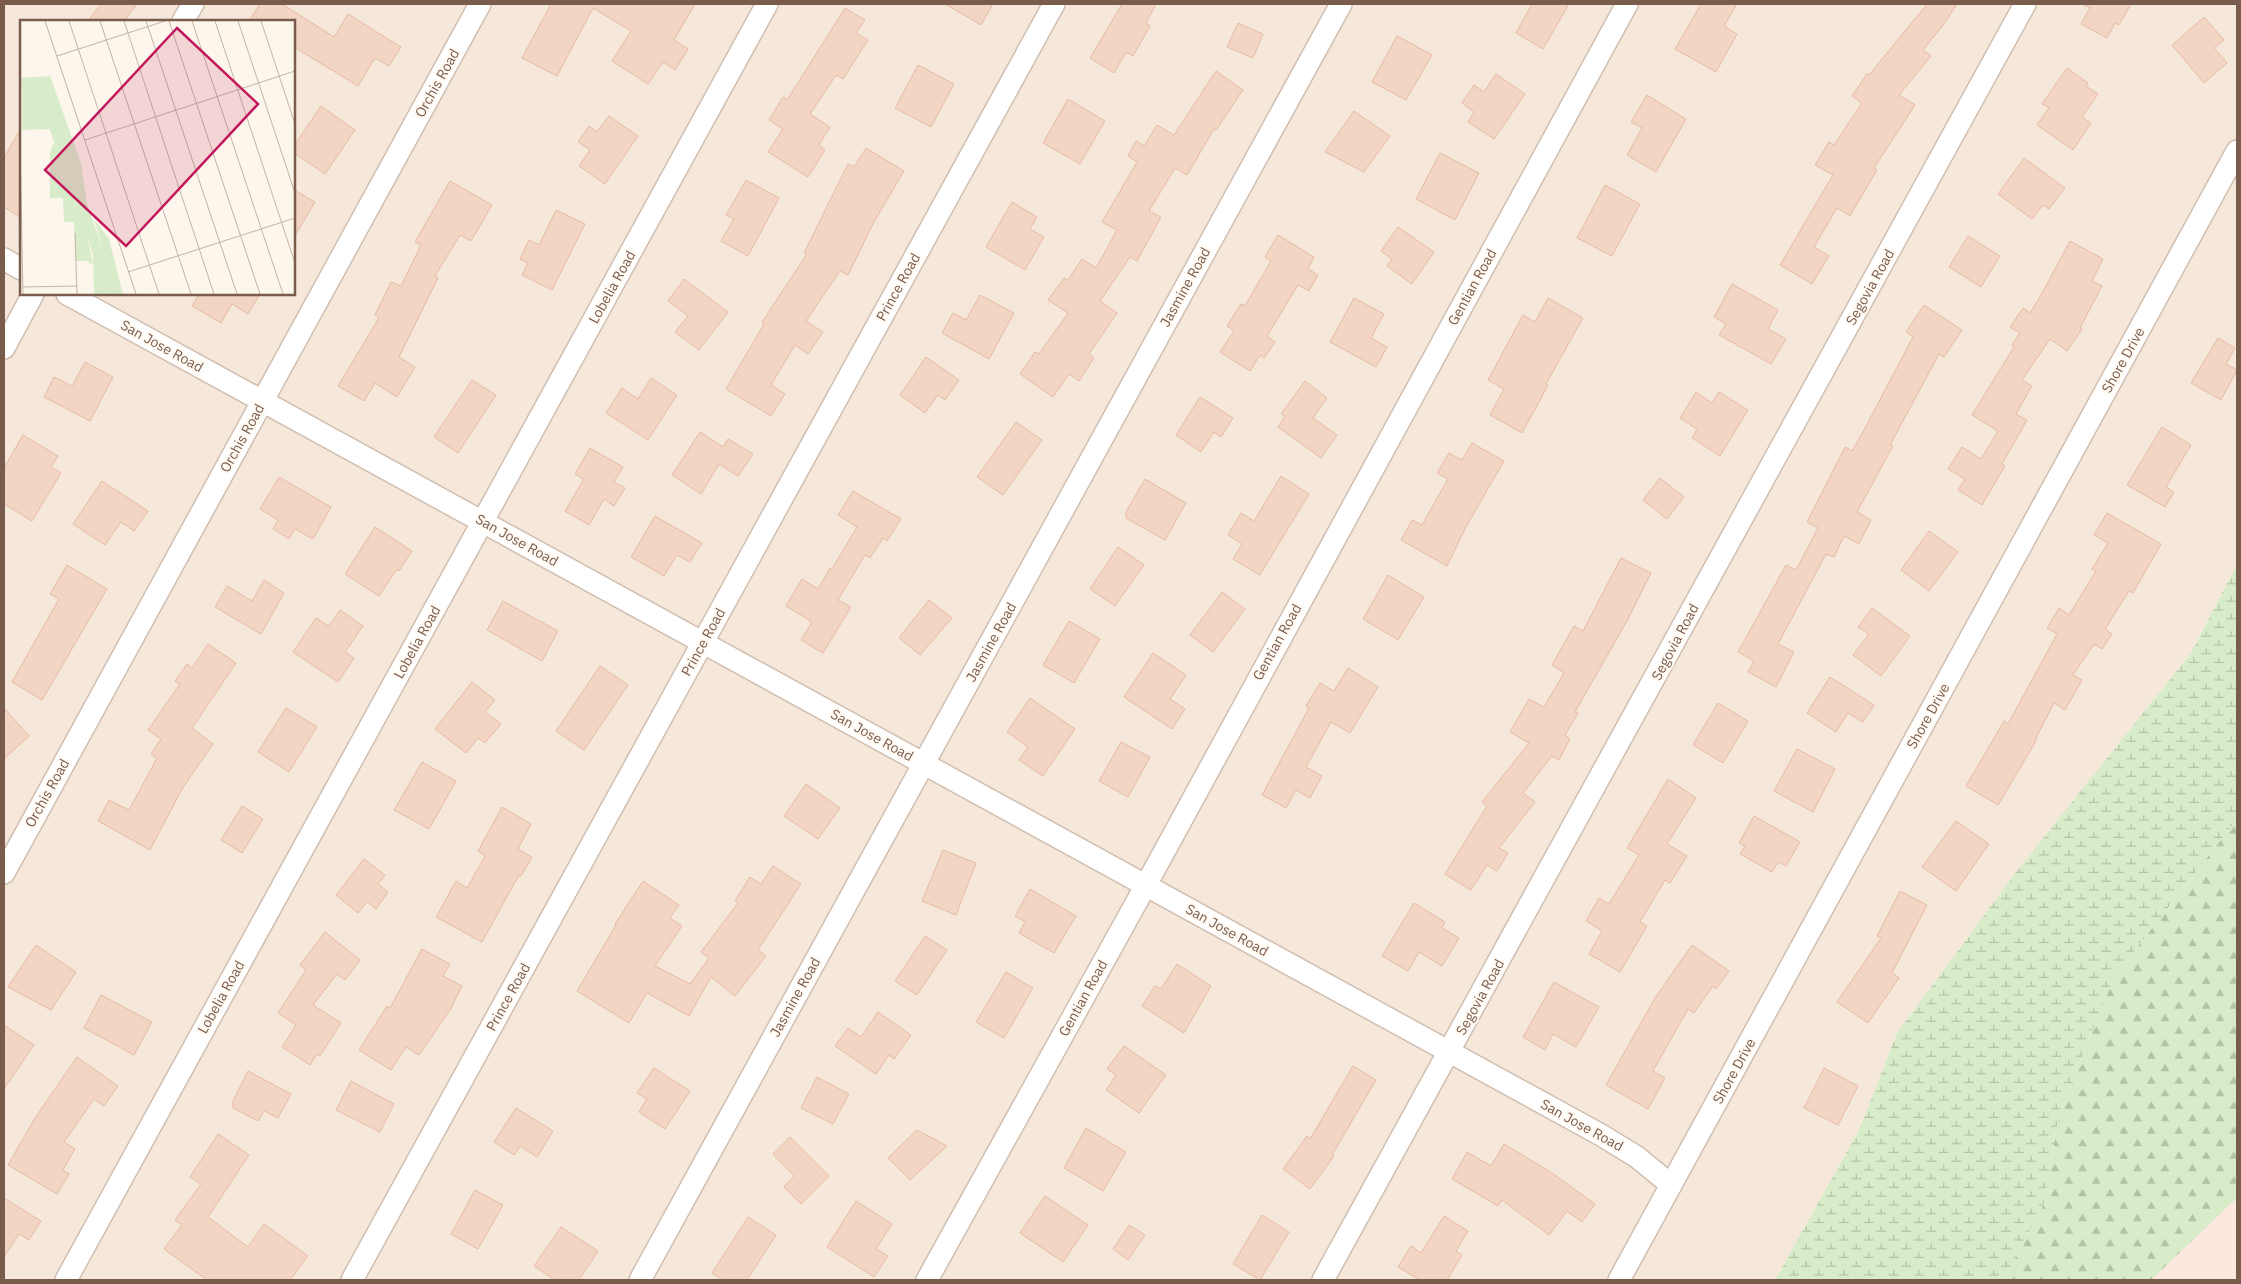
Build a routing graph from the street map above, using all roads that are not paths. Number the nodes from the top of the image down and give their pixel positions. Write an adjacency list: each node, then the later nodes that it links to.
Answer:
1 (193, 4): 8 (street)
2 (480, 4): 15 (street, Orchis Road)
3 (767, 4): 16 (street, Lobelia Road)
4 (1054, 4): 17 (street, Prince Road)
5 (1341, 4): 18 (street, Jasmine Road)
6 (1627, 4): 20 (street, Gentian Road)
7 (2025, 4): 21 (street, Segovia Road)
8 (184, 20)
9 (2237, 151): 22 (street, Shore Drive)
10 (4, 259): 11 (street)
11 (20, 268)
12 (33, 295): 14 (street)
13 (69, 295): 15 (street, San Jose Road)
14 (4, 348)
15 (263, 401): 16 (street, San Jose Road); 19 (street, Orchis Road)
16 (484, 522): 17 (street, San Jose Road); 23 (street, Lobelia Road)
17 (703, 643): 18 (street, San Jose Road); 24 (street, Prince Road)
18 (924, 764): 20 (street, San Jose Road); 25 (street, Jasmine Road)
19 (4, 873)
20 (1146, 885): 21 (street, San Jose Road); 26 (street, Gentian Road)
21 (1450, 1052): 22 (street, San Jose Road); 27 (street, Segovia Road)
22 (1671, 1185): 28 (street, Shore Drive)
23 (66, 1280)
24 (352, 1280)
25 (640, 1280)
26 (927, 1280)
27 (1323, 1280)
28 (1619, 1280)

